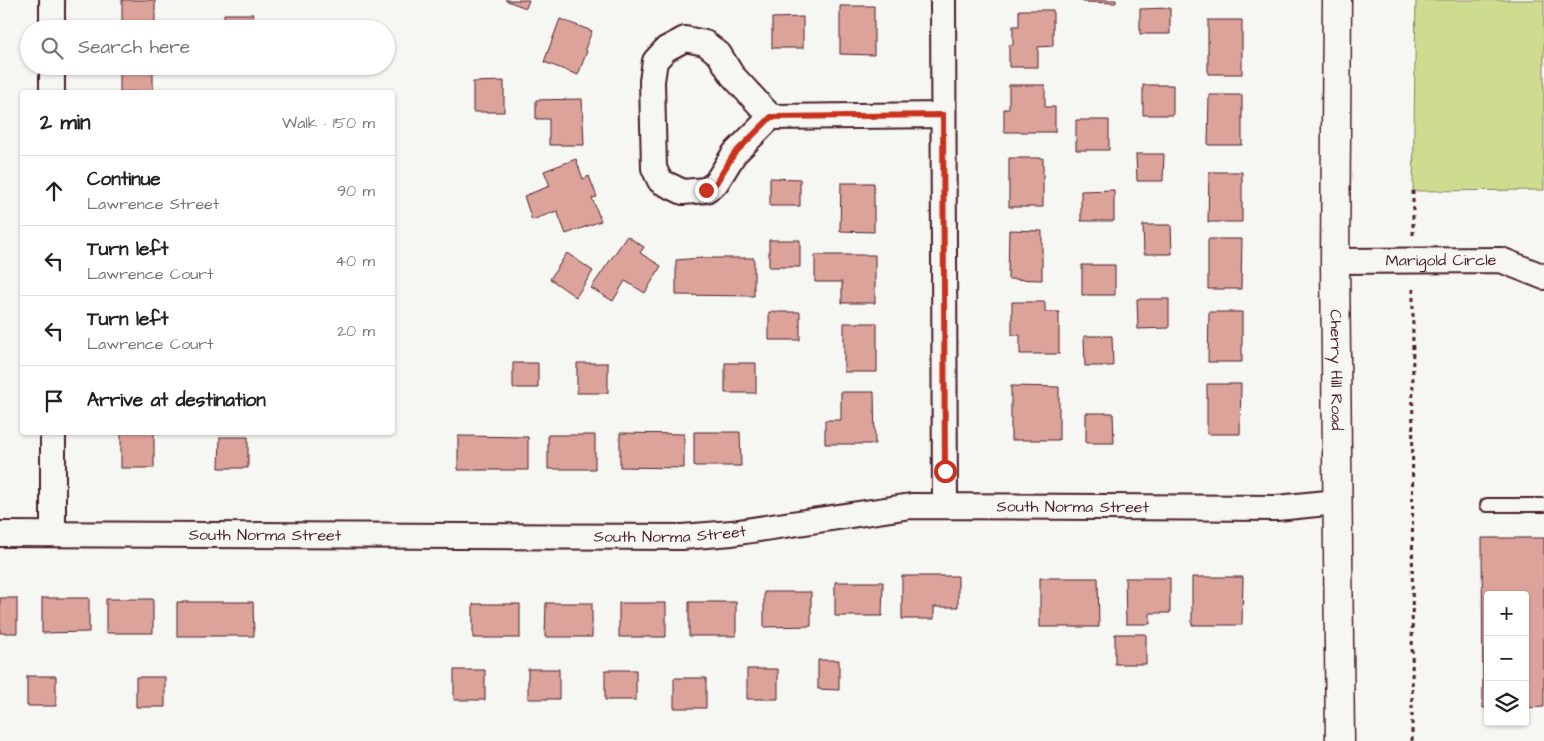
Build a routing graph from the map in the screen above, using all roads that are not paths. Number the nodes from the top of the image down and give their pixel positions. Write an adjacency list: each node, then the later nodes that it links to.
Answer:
1 (52, 0): 4 (street)
2 (943, 0): 7 (street)
3 (1337, 0): 9 (main road, Cherry Hill Road)
4 (52, 20)
5 (52, 75): 6 (street)
6 (52, 90)
7 (943, 115): 8 (street); 13 (street)
8 (771, 117): 8 (street)
9 (1336, 261): 10 (street, Marigold Circle); 12 (main road, Cherry Hill Road)
10 (1544, 277)
11 (53, 435): 17 (street)
12 (1337, 502): 13 (street, South Norma Street); 18 (main road, Cherry Hill Road)
13 (945, 504): 17 (street, South Norma Street)
14 (1544, 505): 15 (lane)
15 (1487, 506)
16 (0, 534): 17 (street, South Norma Street)
17 (53, 534)
18 (1340, 741)

